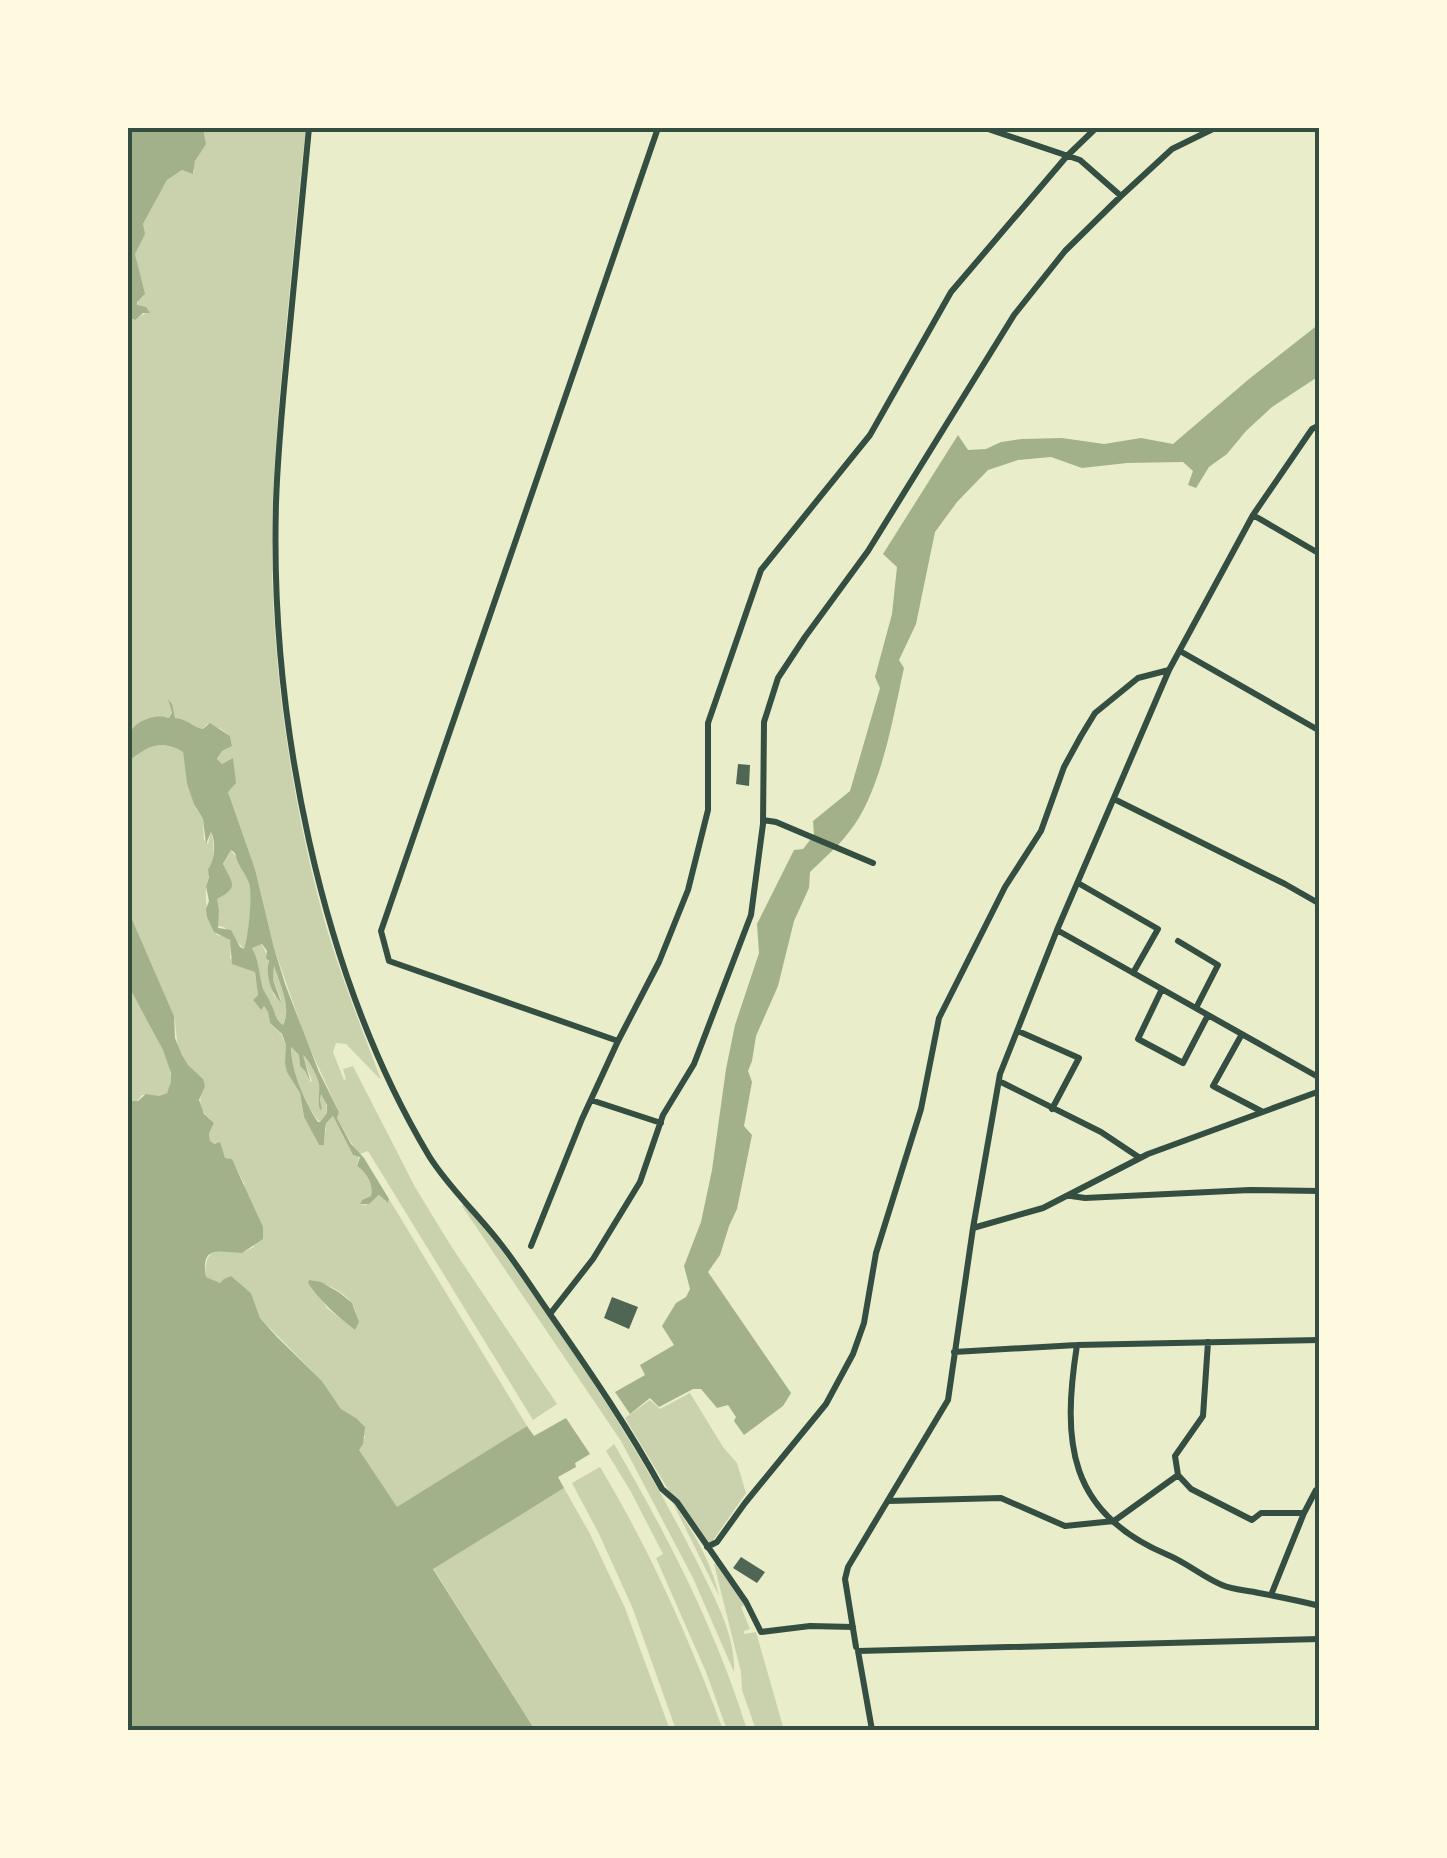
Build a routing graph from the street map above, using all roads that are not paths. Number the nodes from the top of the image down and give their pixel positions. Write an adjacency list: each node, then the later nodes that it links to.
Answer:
1 (309, 128): 40 (street)
2 (658, 128): 27 (street)
3 (985, 128): 6 (street)
4 (1096, 128): 6 (street)
5 (1215, 128): 7 (street)
6 (1067, 156): 7 (street); 27 (street)
7 (1121, 196): 15 (street)
8 (1320, 424): 9 (street)
9 (1252, 515): 10 (street); 11 (street)
10 (1320, 554)
11 (1180, 652): 12 (street); 13 (street)
12 (1169, 670): 14 (street); 50 (street)
13 (1320, 731)
14 (1114, 799): 17 (street); 18 (street)
15 (763, 820): 16 (street); 34 (street)
16 (873, 864)
17 (1078, 883): 19 (street); 21 (street)
18 (1320, 904)
19 (1057, 930): 21 (street); 25 (street)
20 (1178, 941): 23 (street)
21 (1133, 973): 22 (street)
22 (1162, 989): 23 (street); 24 (street)
23 (1196, 1008): 24 (street)
24 (1208, 1015): 26 (street)
25 (1018, 1030): 32 (street); 38 (street)
26 (1242, 1034): 28 (street); 33 (street)
27 (618, 1040): 31 (street)
28 (1320, 1078)
29 (1003, 1083): 32 (street)
30 (1320, 1091): 33 (street)
31 (591, 1100): 34 (street); 39 (street)
32 (1052, 1109): 35 (street)
33 (1262, 1112): 35 (street)
34 (662, 1123): 40 (street)
35 (1140, 1158): 37 (street)
36 (1320, 1190): 37 (street)
37 (1068, 1195): 38 (street)
38 (973, 1228): 44 (street)
39 (531, 1246)
40 (550, 1314): 50 (street)
41 (1320, 1340): 42 (street)
42 (1208, 1342): 43 (street); 45 (street)
43 (1078, 1345): 44 (street); 49 (street)
44 (954, 1352): 47 (street)
45 (1178, 1475): 48 (street); 49 (street)
46 (1320, 1490): 48 (street)
47 (887, 1501): 49 (street); 53 (street)
48 (1304, 1513): 51 (street)
49 (1114, 1521): 51 (street)
50 (707, 1546): 53 (street)
51 (1272, 1595): 52 (street)
52 (1320, 1606)
53 (853, 1628): 55 (street)
54 (1320, 1640): 56 (street)
55 (856, 1647)
56 (872, 1730)

